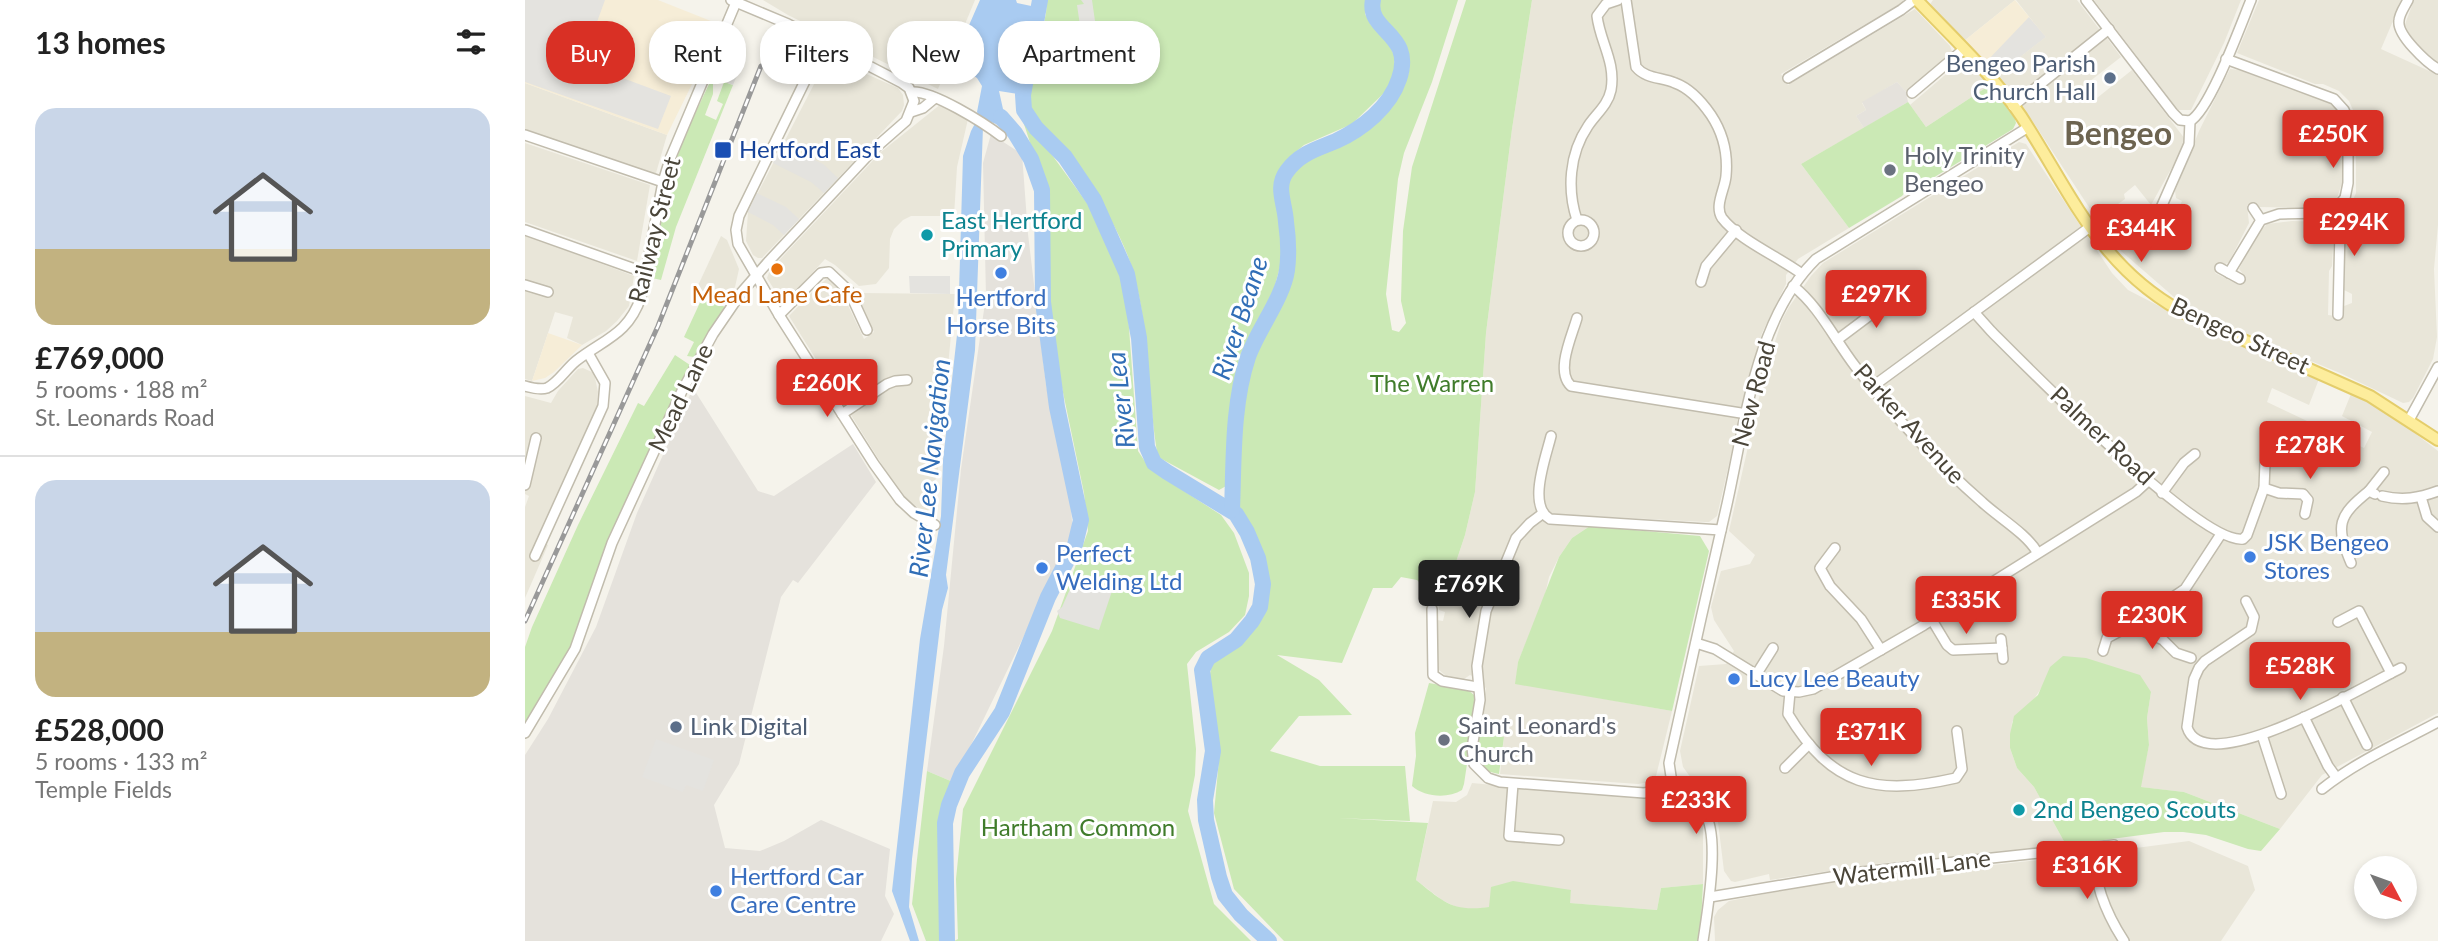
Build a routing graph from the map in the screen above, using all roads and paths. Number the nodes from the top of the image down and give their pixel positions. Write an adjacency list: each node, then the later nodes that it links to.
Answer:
1 (1618, 0): 29 (street)
2 (1626, 0): 33 (street)
3 (1916, 0): 10 (main road, Bengeo Street); 14 (street)
4 (2086, 0): 9 (street)
5 (2251, 0): 11 (street)
6 (2408, 0): 13 (street)
7 (735, 1): 8 (street); 25 (street, Railway Street)
8 (781, 21)
9 (2109, 29): 19 (street); 21 (street)
10 (1963, 50): 17 (street); 19 (main road, Bengeo Street)
11 (2226, 59): 21 (street); 28 (street)
12 (873, 68): 16 (street)
13 (2438, 69)
14 (1788, 78)
15 (803, 84): 36 (street)
16 (912, 92): 18 (street); 20 (street)
17 (1912, 93)
18 (935, 99): 20 (street, Mead Lane); 24 (street)
19 (2013, 106): 22 (main road, Bengeo Street)
20 (911, 112): 36 (street, Mead Lane)
21 (2190, 121): 27 (street)
22 (2027, 128): 31 (main road, Bengeo Street); 35 (street, New Road)
23 (525, 135): 25 (street)
24 (1001, 136)
25 (663, 182): 34 (street, Railway Street)
26 (2253, 208): 30 (street)
27 (2160, 210)
28 (2330, 211): 30 (street); 45 (street)
29 (1577, 220)
30 (2261, 220): 37 (street)
31 (2090, 227): 43 (street); 56 (main road, Bengeo Street)
32 (525, 230): 34 (street)
33 (1736, 230): 35 (street); 38 (street)
34 (646, 273): 49 (street, Railway Street)
35 (1801, 274): 40 (street, New Road)
36 (755, 276): 44 (street); 100 (street, Mead Lane)
37 (2240, 279)
38 (1700, 282)
39 (525, 285): 41 (street)
40 (1793, 286): 48 (street, Parker Avenue); 55 (street, New Road)
41 (548, 292)
42 (1897, 295): 48 (street)
43 (1974, 312): 53 (street); 63 (street, Palmer Road)
44 (779, 315): 47 (street); 54 (street)
45 (2338, 315)
46 (1577, 317): 55 (street)
47 (867, 330)
48 (1837, 340): 53 (street, Parker Avenue)
49 (588, 353): 52 (street, Railway Street); 78 (street)
50 (2438, 367): 56 (street)
51 (907, 380): 54 (street)
52 (525, 386)
53 (1872, 387): 77 (street, Parker Avenue)
54 (842, 414): 72 (street)
55 (1747, 414): 74 (street, New Road)
56 (2409, 420): 59 (main road, Bengeo Street)
57 (1551, 436): 70 (street)
58 (536, 438): 64 (street)
59 (2438, 440)
60 (2332, 444): 65 (street)
61 (2195, 454): 67 (street)
62 (2384, 472): 68 (street)
63 (2148, 481): 67 (street, Palmer Road); 77 (street)
64 (525, 485)
65 (2264, 488): 71 (street); 75 (street, Palmer Road)
66 (2438, 491): 69 (street)
67 (2162, 493): 75 (street, Palmer Road)
68 (2376, 493): 69 (street); 79 (street)
69 (2421, 497): 73 (street)
70 (1542, 514): 74 (street); 94 (street)
71 (2305, 514)
72 (935, 525)
73 (2438, 527)
74 (1721, 530): 85 (street, New Road)
75 (2221, 534): 84 (street)
76 (1835, 548): 87 (street)
77 (2037, 552): 82 (street)
78 (535, 556)
79 (2351, 563)
80 (2246, 601): 101 (street)
81 (1432, 609): 94 (street)
82 (1932, 620): 87 (street); 90 (street)
83 (2337, 622): 92 (street)
84 (2141, 630): 88 (street); 89 (street)
85 (1696, 643): 93 (street); 106 (street, New Road)
86 (1773, 648): 93 (street)
87 (1881, 650): 95 (street)
88 (2103, 651)
89 (2191, 657)
90 (2003, 659)
91 (2401, 668): 92 (street)
92 (2391, 673): 96 (street)
93 (1756, 675): 95 (street)
94 (1477, 687): 107 (street)
95 (1790, 692): 102 (street)
96 (2343, 697): 97 (street); 103 (street)
97 (2304, 717): 101 (street); 105 (street)
98 (2438, 722): 105 (street)
99 (1957, 732): 102 (street)
100 (525, 733)
101 (2262, 735): 109 (street)
102 (1809, 744): 104 (street)
103 (2367, 745)
104 (1785, 768)
105 (2336, 777): 108 (street)
106 (1672, 783): 107 (street); 113 (street)
107 (1513, 784): 110 (street)
108 (2322, 789)
109 (2281, 794)
110 (1559, 840)
111 (2114, 845): 112 (street, Watermill Lane)
112 (2094, 847): 113 (street, Watermill Lane); 115 (street)
113 (1710, 897): 114 (street)
114 (1703, 941)
115 (2124, 941)

